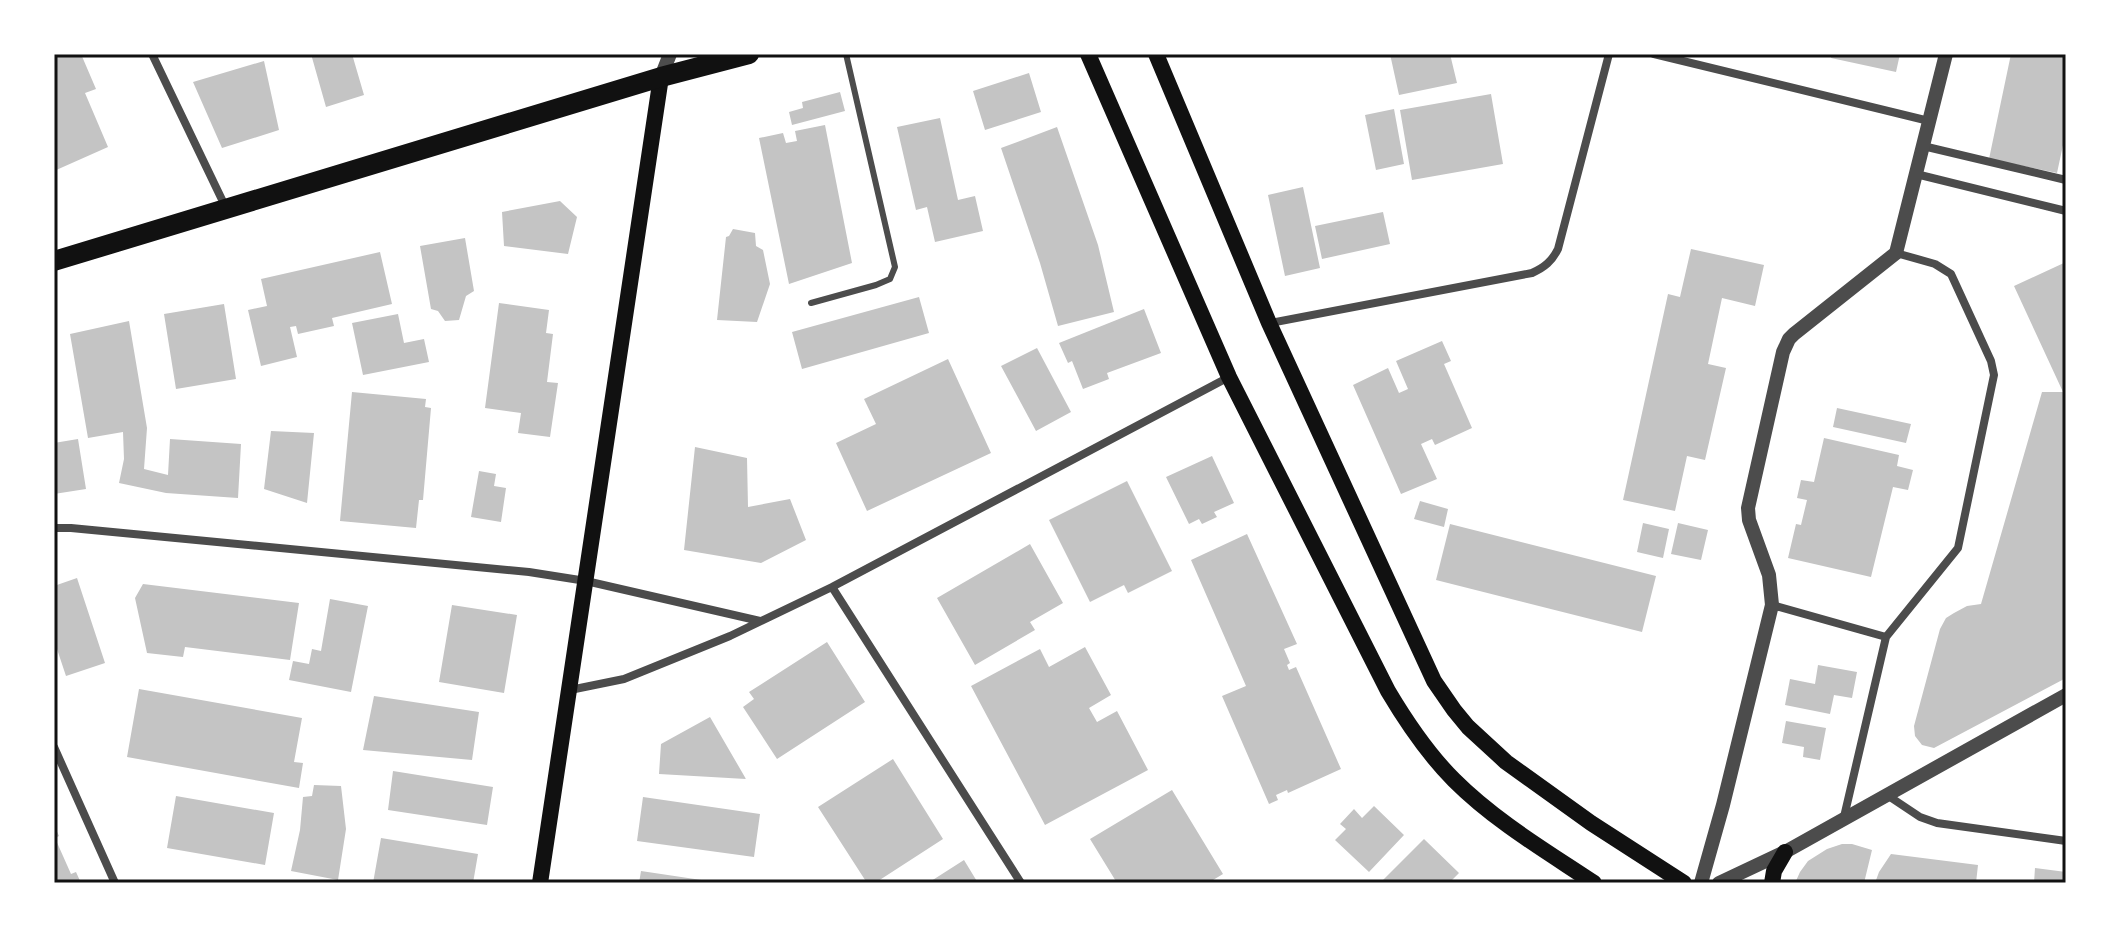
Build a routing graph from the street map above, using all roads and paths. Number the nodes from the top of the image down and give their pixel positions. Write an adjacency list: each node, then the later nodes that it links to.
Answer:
1 (152, 54): 16 (street)
2 (660, 54): 11 (street)
3 (670, 54): 11 (street)
4 (749, 54): 11 (main road)
5 (846, 54): 20 (lane)
6 (1088, 54): 22 (main road)
7 (1156, 54): 21 (main road)
8 (1609, 54): 21 (street)
9 (1654, 54): 12 (street)
10 (1946, 54): 12 (street)
11 (661, 77): 16 (main road); 24 (main road)
12 (1929, 121): 13 (street)
13 (1923, 146): 14 (street); 15 (street)
14 (1916, 174): 17 (street); 18 (street)
15 (2066, 180)
16 (226, 209): 19 (main road)
17 (2066, 211)
18 (1896, 253): 26 (street); 28 (street)
19 (54, 261)
20 (811, 303)
21 (1269, 323): 40 (main road)
22 (1229, 377): 25 (street); 39 (main road)
23 (54, 528): 24 (street)
24 (586, 581): 27 (street); 29 (main road)
25 (832, 587): 27 (street); 38 (street)
26 (1772, 605): 28 (street); 41 (street)
27 (761, 621): 29 (street)
28 (1886, 637): 33 (street)
29 (569, 690): 37 (main road)
30 (2066, 695): 32 (street)
31 (54, 747): 36 (street)
32 (1887, 795): 33 (street); 34 (street)
33 (1844, 818): 35 (street)
34 (2066, 841)
35 (1785, 852): 42 (street); 43 (main road)
36 (115, 883)
37 (540, 883)
38 (1021, 883)
39 (1594, 883)
40 (1684, 883)
41 (1701, 883)
42 (1719, 883)
43 (1772, 883)

